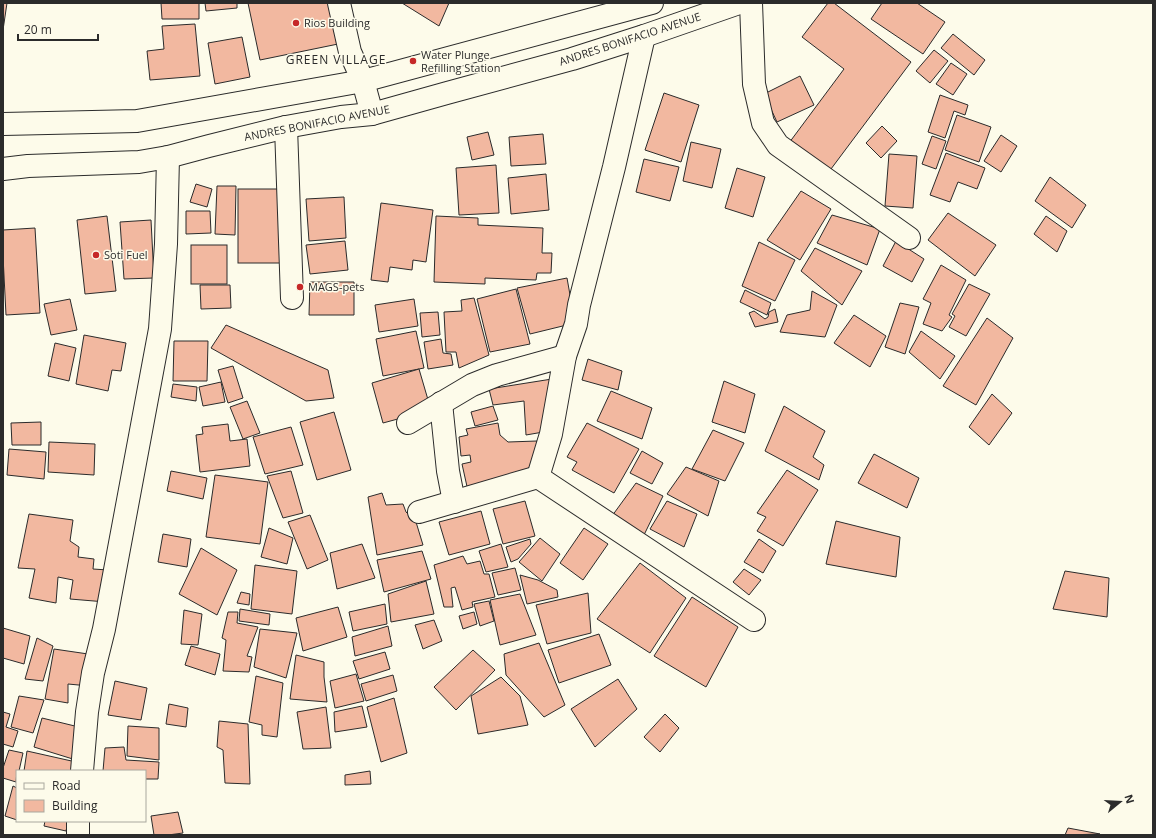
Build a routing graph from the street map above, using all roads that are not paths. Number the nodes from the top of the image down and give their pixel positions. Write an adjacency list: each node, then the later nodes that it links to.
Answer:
1 (339, 3): 6 (main road)
2 (652, 3): 6 (main road)
3 (739, 3): 5 (main road, ANDRES BONIFACIO AVENUE)
4 (751, 3): 12 (main road)
5 (644, 36): 7 (main road, ANDRES BONIFACIO AVENUE); 14 (main road)
6 (363, 81): 7 (main road); 8 (main road)
7 (372, 114): 9 (main road, ANDRES BONIFACIO AVENUE)
8 (3, 124)
9 (286, 127): 10 (main road, ANDRES BONIFACIO AVENUE); 13 (main road)
10 (168, 157): 11 (main road, ANDRES BONIFACIO AVENUE); 21 (main road)
11 (3, 169)
12 (909, 238)
13 (292, 298)
14 (565, 356): 15 (main road); 17 (main road)
15 (440, 403): 16 (main road); 18 (main road)
16 (408, 424)
17 (538, 477): 18 (main road); 20 (main road)
18 (454, 502): 19 (main road)
19 (419, 512)
20 (754, 620)
21 (82, 770)
22 (78, 822): 23 (main road)
23 (78, 835)

